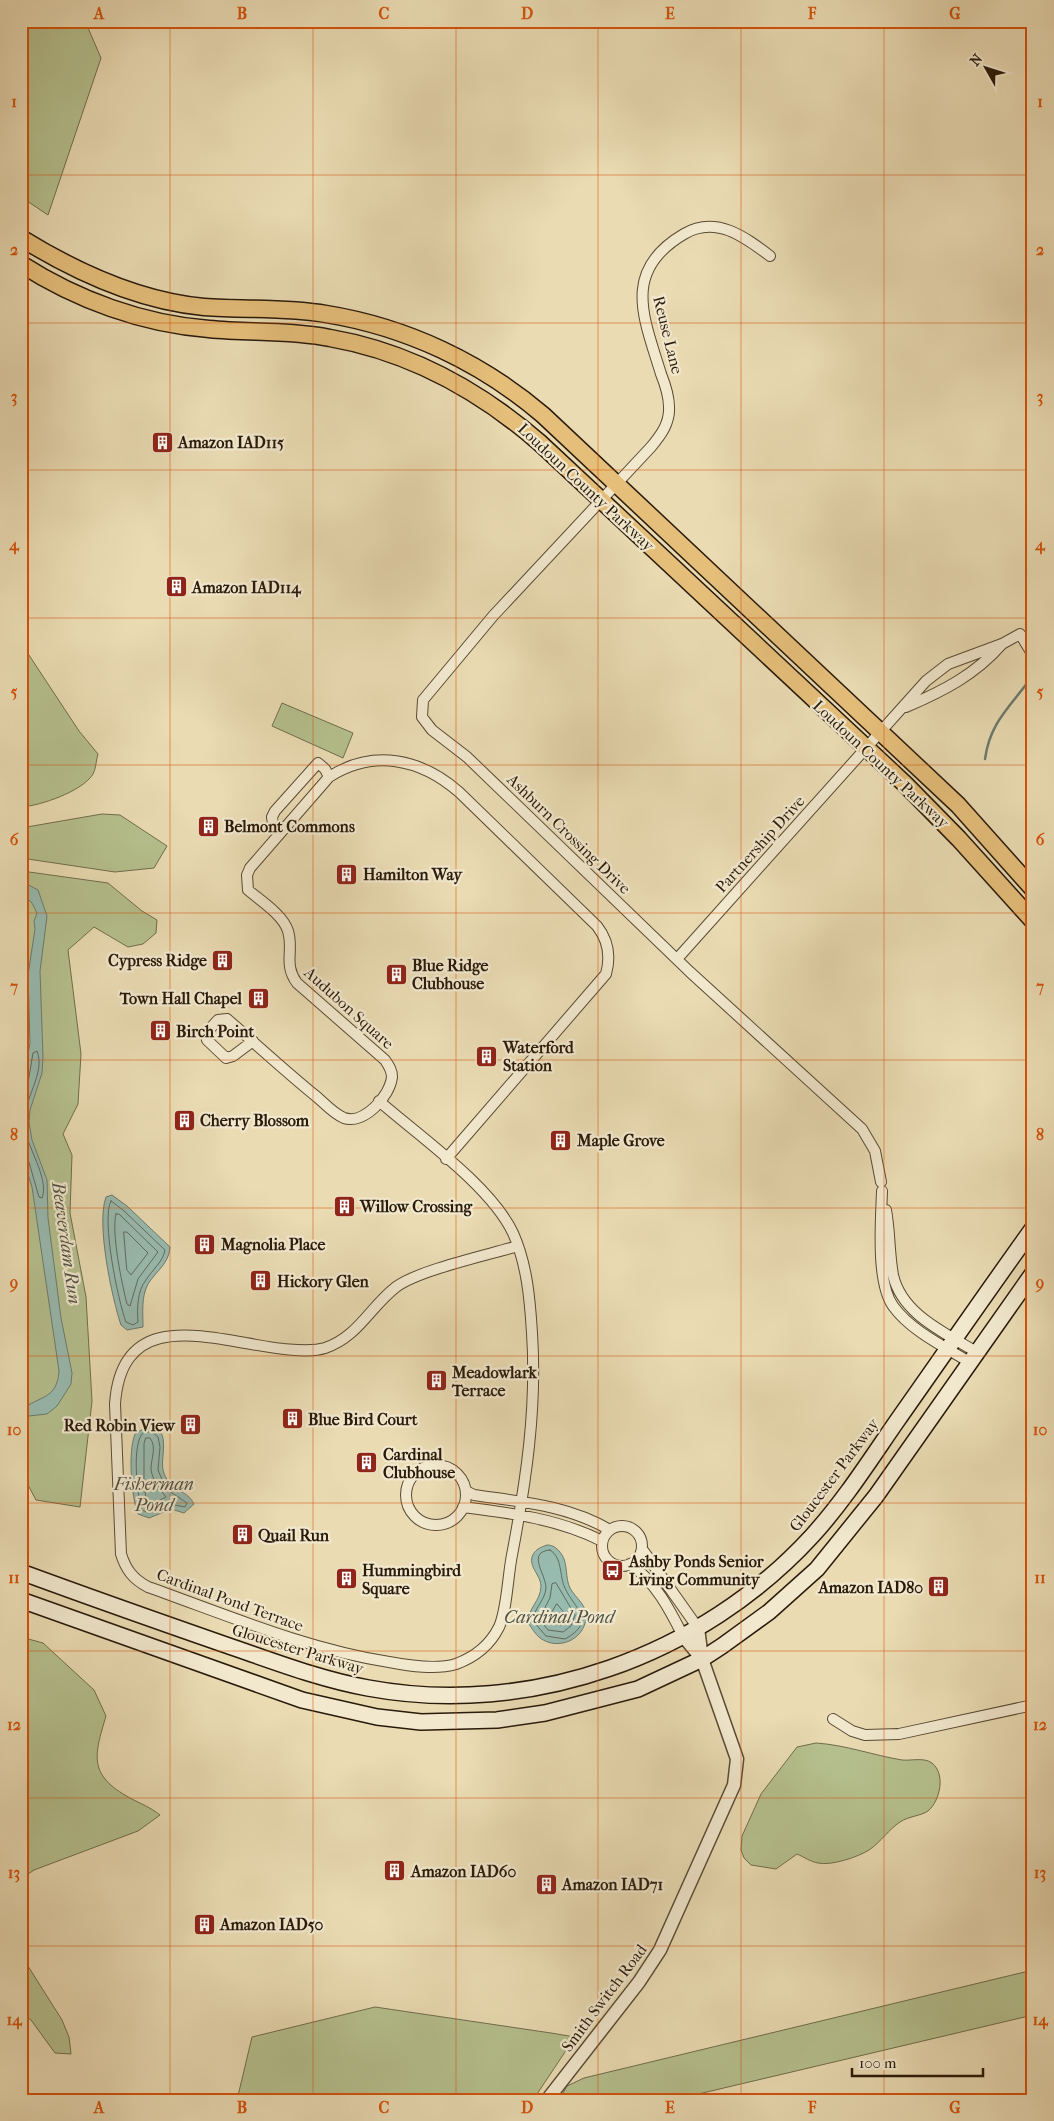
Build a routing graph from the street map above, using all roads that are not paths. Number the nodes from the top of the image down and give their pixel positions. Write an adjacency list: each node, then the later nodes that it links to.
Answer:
1 (21, 238): 4 (main road, Loudoun County Parkway)
2 (770, 256): 4 (street, Reuse Lane)
3 (21, 264): 5 (main road, Loudoun County Parkway)
4 (616, 484): 5 (street, Reuse Lane); 9 (main road, Loudoun County Parkway)
5 (601, 499): 10 (main road, Loudoun County Parkway); 15 (street, Ashburn Crossing Drive)
6 (1002, 644): 7 (street); 8 (street); 8 (street, Partnership Drive)
7 (1033, 655)
8 (903, 708): 9 (street, Partnership Drive)
9 (880, 732): 10 (street, Partnership Drive); 13 (main road, Loudoun County Parkway)
10 (865, 748): 14 (main road, Loudoun County Parkway); 15 (street, Partnership Drive)
11 (329, 777): 12 (street, Audubon Square); 12 (street); 18 (street)
12 (280, 832): 17 (street, Audubon Square)
13 (1033, 889)
14 (1033, 921)
15 (677, 959): 19 (street, Ashburn Crossing Drive)
16 (253, 1042): 16 (street, Audubon Square); 17 (street, Audubon Square)
17 (379, 1101): 18 (street, Cardinal Pond Terrace)
18 (446, 1159): 21 (street, Cardinal Pond Terrace)
19 (881, 1182)
20 (1033, 1228): 23 (main road, Gloucester Parkway)
21 (518, 1246): 26 (street, Cardinal Pond Terrace); 28 (street, Cardinal Pond Terrace)
22 (1033, 1274): 24 (main road)
23 (952, 1344): 23 (street); 24 (street); 35 (main road, Gloucester Parkway)
24 (974, 1358): 37 (main road)
25 (466, 1491): 26 (street); 27 (street); 27 (street)
26 (522, 1501): 28 (street, Cardinal Pond Terrace); 29 (street)
27 (463, 1507): 28 (street)
28 (520, 1515): 30 (street)
29 (610, 1530): 30 (street); 31 (street)
30 (602, 1541): 32 (street)
31 (642, 1549): 32 (street); 35 (street)
32 (630, 1564): 36 (street)
33 (21, 1572): 36 (main road, Gloucester Parkway)
34 (21, 1600): 37 (main road)
35 (698, 1628): 36 (main road, Gloucester Parkway); 37 (street, Smith Switch Road)
36 (682, 1636): 37 (street, Smith Switch Road)
37 (702, 1659): 40 (street, Smith Switch Road)
38 (1033, 1705): 39 (street)
39 (833, 1720)
40 (547, 2100)

